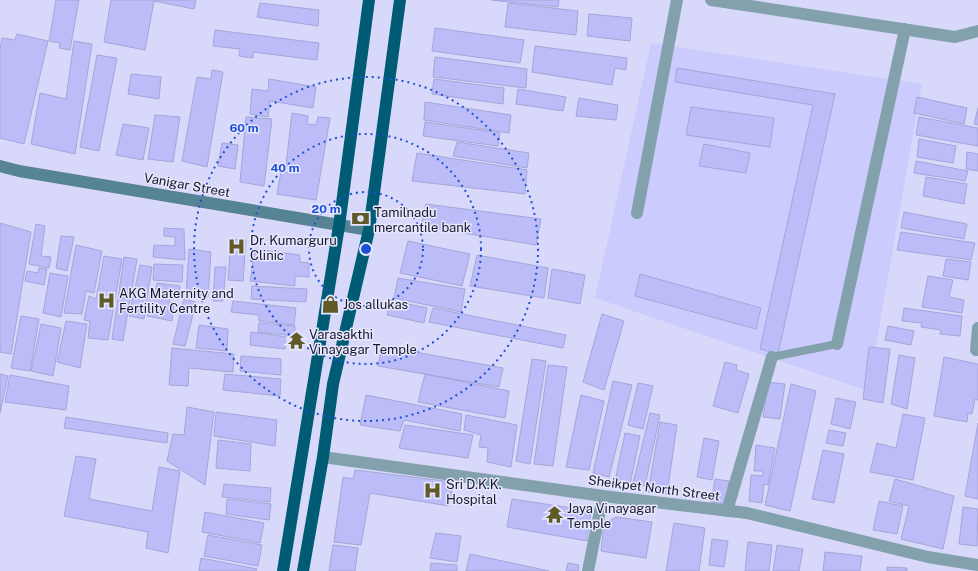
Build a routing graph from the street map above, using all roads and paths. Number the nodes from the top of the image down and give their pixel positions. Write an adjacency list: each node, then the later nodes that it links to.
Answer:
1 (369, 0): 9 (highway)
2 (400, 0): 10 (highway)
3 (677, 0): 8 (street)
4 (711, 0): 5 (street)
5 (905, 30): 6 (street); 12 (street)
6 (978, 31)
7 (0, 166): 9 (main road, Vanigar Street)
8 (637, 214)
9 (339, 226): 10 (main road, Vanigar Street); 19 (highway)
10 (369, 230): 15 (highway)
11 (978, 328): 13 (street)
12 (836, 344): 14 (lane)
13 (978, 350)
14 (772, 357): 17 (street)
15 (323, 457): 16 (street, Sheikpet North Street); 20 (highway)
16 (603, 496): 17 (street, Sheikpet North Street); 21 (street)
17 (727, 510): 18 (street, Sheikpet North Street)
18 (978, 565)
19 (283, 571)
20 (303, 571)
21 (588, 571)

